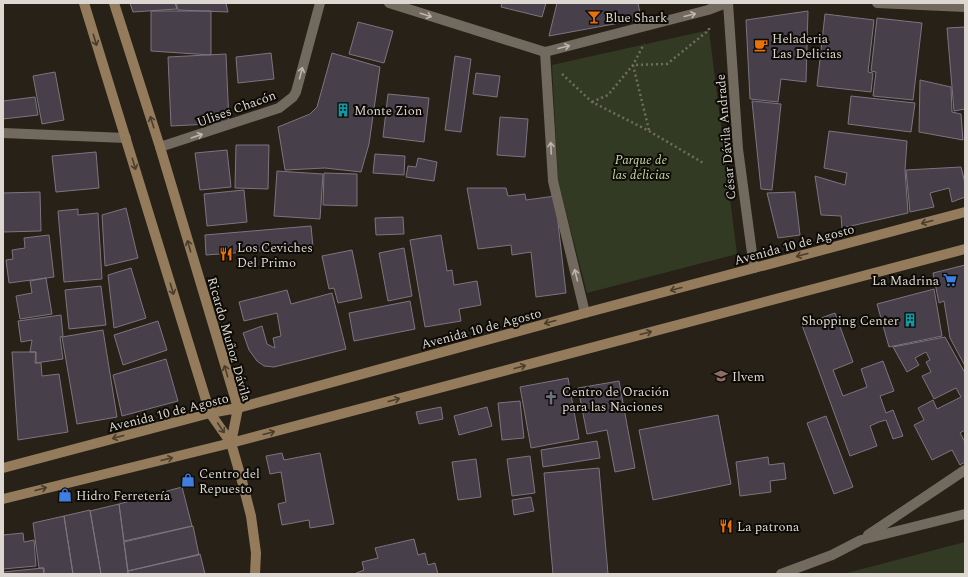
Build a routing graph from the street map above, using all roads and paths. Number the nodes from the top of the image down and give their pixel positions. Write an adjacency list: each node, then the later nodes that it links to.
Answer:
1 (84, 3): 15 (main road, one-way to 15)
2 (114, 3): 16 (main road, Ricardo Muñoz Dávila, one-way to 2)
3 (320, 3): 16 (street, Ulises Chacón, one-way to 3)
4 (389, 3): 10 (street, one-way to 10)
5 (727, 3): 8 (street); 20 (street, César Dávila Andrade)
6 (877, 3): 7 (street)
7 (965, 7)
8 (708, 10): 10 (street, one-way to 8); 11 (path)
9 (644, 44): 11 (path)
10 (545, 52): 12 (path); 21 (street, one-way to 10)
11 (633, 65): 12 (path); 13 (path)
12 (592, 102): 13 (path)
13 (649, 131): 17 (path)
14 (3, 133): 15 (street)
15 (126, 138): 23 (main road, one-way to 23)
16 (160, 148): 22 (main road, Ricardo Muñoz Dávila, one-way to 16)
17 (705, 164)
18 (965, 212): 20 (main road, Avenida 10 de Agosto, one-way to 20)
19 (965, 249): 24 (main road, one-way to 19)
20 (754, 268): 21 (main road, Avenida 10 de Agosto, one-way to 21)
21 (585, 313): 22 (main road, Avenida 10 de Agosto, one-way to 22)
22 (238, 408): 23 (main road, Avenida 10 de Agosto); 24 (main road, Ricardo Muñoz Dávila)
23 (210, 413): 24 (main road, one-way to 24); 25 (main road, Avenida 10 de Agosto, one-way to 25)
24 (231, 444): 27 (main road, one-way to 24); 30 (main road)
25 (3, 468)
26 (965, 470): 29 (street)
27 (3, 499)
28 (965, 514): 29 (street)
29 (861, 540): 31 (street)
30 (255, 574)
31 (781, 574)

